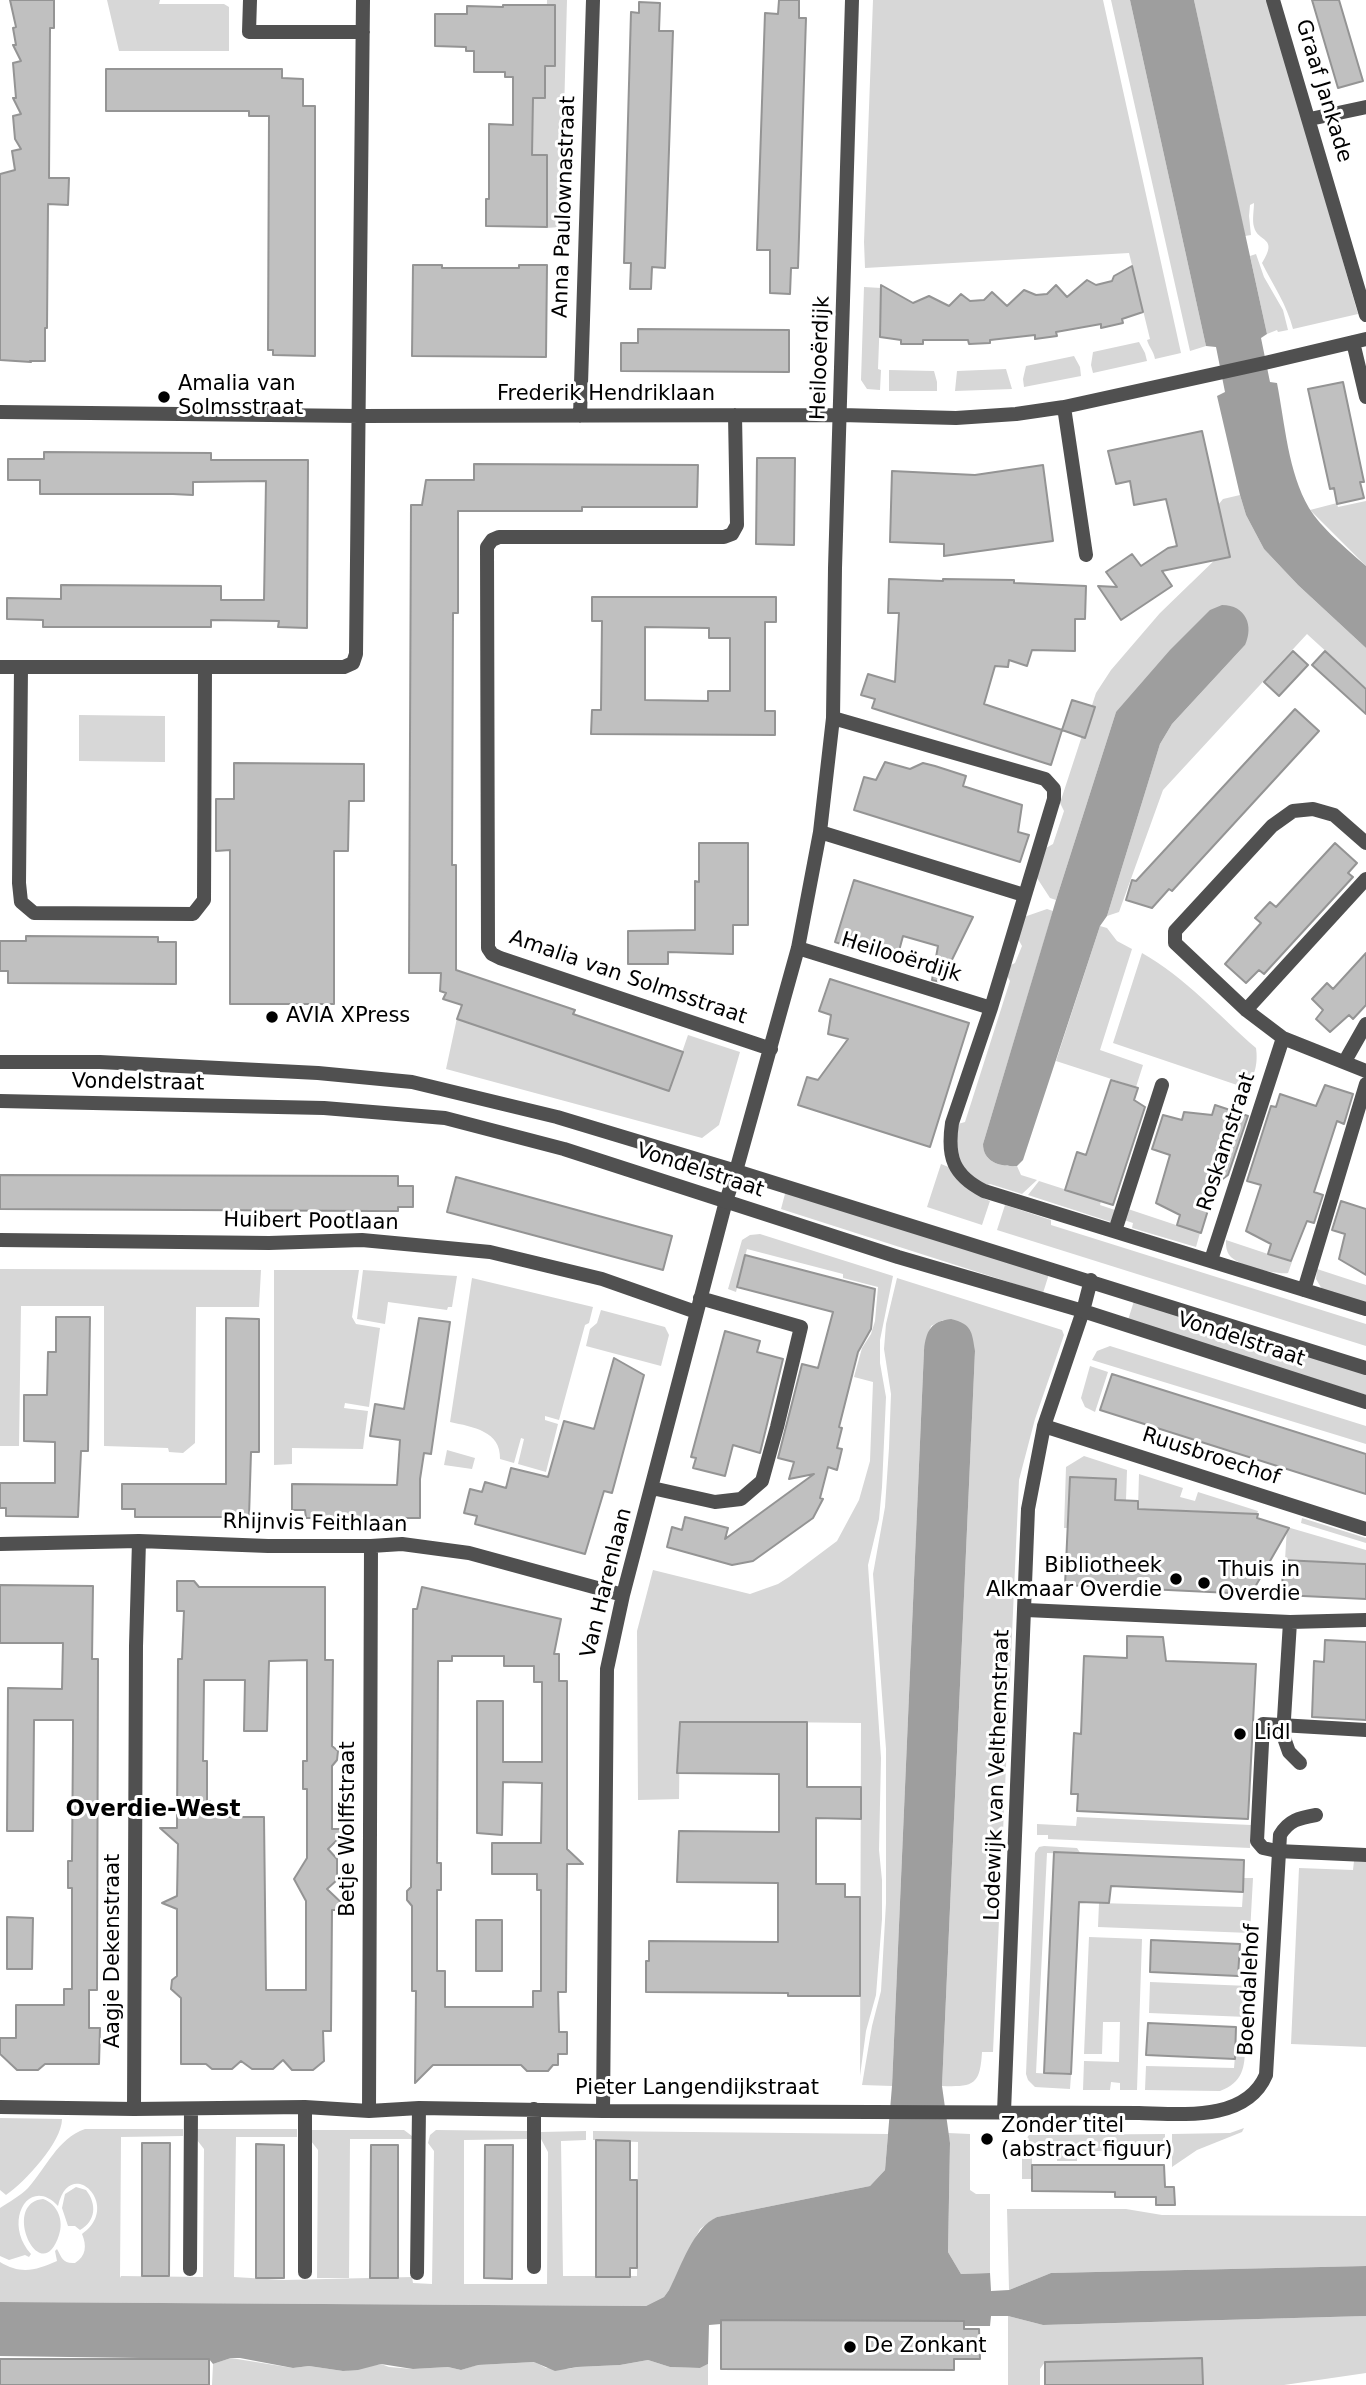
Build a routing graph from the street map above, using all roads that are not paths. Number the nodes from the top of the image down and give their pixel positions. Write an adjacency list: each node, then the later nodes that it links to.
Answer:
1 (250, 0): 6 (street)
2 (363, 0): 6 (street)
3 (593, 0): 17 (street, Anna Paulownastraat)
4 (852, 0): 15 (street, Heilooërdijk)
5 (1273, 0): 8 (street, Graaf Jankade)
6 (363, 32): 16 (street)
7 (1366, 107): 8 (street)
8 (1310, 119): 9 (street, Graaf Jankade)
9 (1366, 316)
10 (1359, 340): 11 (street); 12 (street, Frederik Hendriklaan)
11 (1366, 397)
12 (1064, 407): 15 (street, Frederik Hendriklaan); 18 (street)
13 (0, 412): 16 (street, Frederik Hendriklaan)
14 (735, 415): 15 (street, Frederik Hendriklaan); 17 (street, Frederik Hendriklaan); 32 (street, Amalia van Solmsstraat)
15 (841, 415): 22 (street, Heilooërdijk)
16 (359, 416): 17 (street, Frederik Hendriklaan); 21 (street)
17 (580, 416)
18 (1086, 555)
19 (0, 667): 20 (street)
20 (20, 667): 21 (street); 21 (street)
21 (205, 668)
22 (833, 718): 23 (street, Heilooërdijk); 26 (street)
23 (820, 832): 26 (street); 27 (street, Heilooërdijk)
24 (1366, 843): 29 (street)
25 (1366, 879): 29 (street)
26 (1024, 895): 28 (street)
27 (798, 948): 28 (street, Heilooërdijk); 32 (street, Heilooërdijk)
28 (991, 1008): 41 (street)
29 (1247, 1010): 31 (street)
30 (1366, 1024): 33 (street)
31 (1283, 1038): 33 (street); 43 (street, Roskamstraat)
32 (771, 1049): 39 (street, Heilooërdijk)
33 (1345, 1061): 35 (street)
34 (0, 1062): 39 (street, Vondelstraat)
35 (1366, 1071)
36 (1162, 1084): 41 (street)
37 (1366, 1084): 45 (street)
38 (0, 1101): 40 (street, Vondelstraat)
39 (736, 1171): 40 (street, Heilooërdijk); 44 (street, Vondelstraat)
40 (726, 1201): 46 (street, Van Harenlaan); 48 (street, Vondelstraat)
41 (1115, 1231): 43 (street)
42 (0, 1240): 46 (street, Huibert Pootlaan)
43 (1211, 1260): 45 (street)
44 (1091, 1280): 48 (street, Lodewijk van Velthemstraat); 49 (street, Vondelstraat)
45 (1304, 1290): 47 (street)
46 (698, 1305): 52 (street, Van Harenlaan); 52 (street, Huibert Pootlaan)
47 (1366, 1309)
48 (1083, 1311): 50 (street, Vondelstraat); 51 (street, Lodewijk van Velthemstraat)
49 (1366, 1368)
50 (1366, 1402)
51 (1044, 1426): 53 (street, Ruusbroechof); 58 (street, Lodewijk van Velthemstraat)
52 (652, 1488): 57 (street, Van Harenlaan)
53 (1366, 1529)
54 (139, 1541): 55 (street, Rhijnvis Feithlaan); 56 (street, Rhijnvis Feithlaan); 70 (street, Aagje Dekenstraat)
55 (0, 1544)
56 (371, 1546): 57 (street, Rhijnvis Feithlaan); 73 (street, Betje Wolffstraat)
57 (623, 1595): 74 (street, Van Harenlaan)
58 (1026, 1610): 60 (street); 76 (street, Lodewijk van Velthemstraat)
59 (1366, 1620): 60 (street)
60 (1290, 1622): 61 (street)
61 (1282, 1725): 62 (street); 63 (street); 65 (street)
62 (1366, 1730)
63 (1300, 1763)
64 (1316, 1815): 65 (street, Boendalehof)
65 (1278, 1851): 66 (street); 76 (street, Boendalehof)
66 (1366, 1855)
67 (0, 2107): 70 (street, Pieter Langendijkstraat)
68 (305, 2107): 71 (street, Pieter Langendijkstraat); 73 (street, Pieter Langendijkstraat); 79 (street)
69 (419, 2108): 72 (street, Pieter Langendijkstraat); 73 (street, Pieter Langendijkstraat); 80 (street)
70 (134, 2109): 71 (street, Pieter Langendijkstraat)
71 (191, 2109): 78 (street)
72 (534, 2109): 74 (street, Pieter Langendijkstraat); 77 (street)
73 (369, 2111)
74 (603, 2111): 75 (street, Pieter Langendijkstraat)
75 (955, 2112): 76 (street, Boendalehof)
76 (1004, 2112)
77 (534, 2267)
78 (190, 2269)
79 (304, 2272)
80 (417, 2273)

